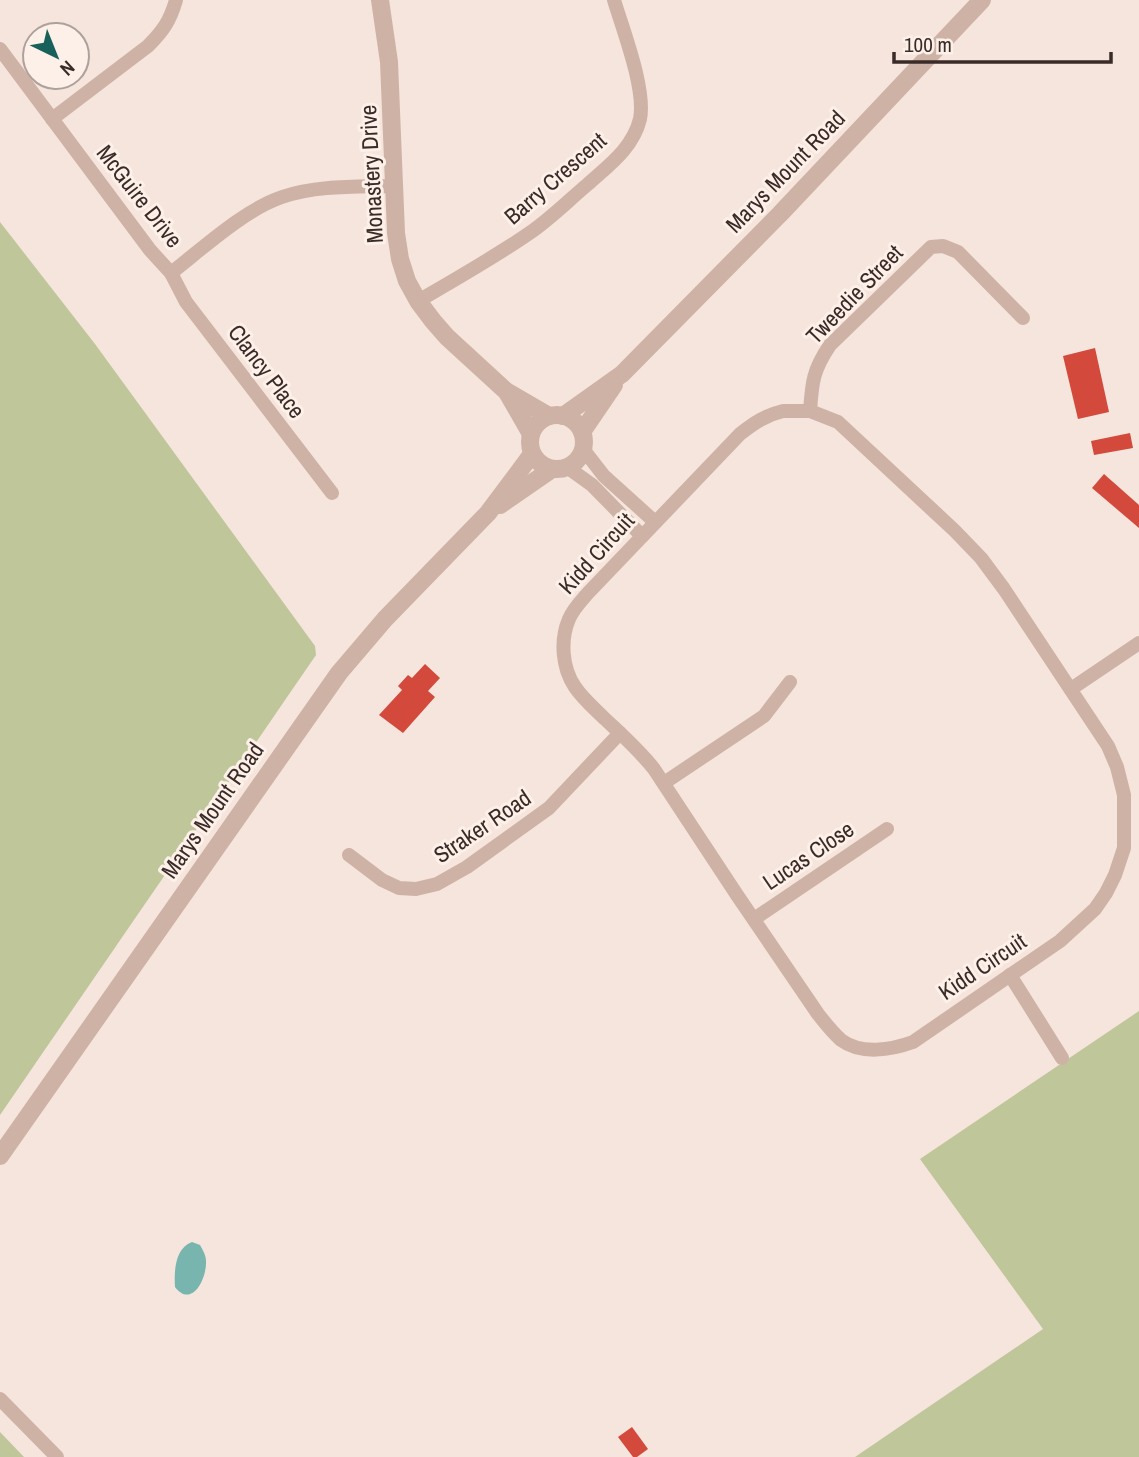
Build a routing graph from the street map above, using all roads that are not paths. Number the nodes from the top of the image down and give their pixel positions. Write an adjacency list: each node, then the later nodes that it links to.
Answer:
1 (176, 0): 6 (street)
2 (380, 0): 7 (street, Monastery Drive)
3 (614, 0): 9 (street, Barry Crescent)
4 (982, 0): 11 (street, Marys Mount Road)
5 (0, 49): 6 (street, McGuire Drive)
6 (52, 119): 8 (street, McGuire Drive)
7 (393, 186): 8 (street, McGuire Drive); 9 (street, Monastery Drive)
8 (171, 273): 19 (street, Clancy Place)
9 (418, 301): 12 (street, Monastery Drive)
10 (1023, 318): 13 (street, Tweedie Street)
11 (622, 374): 14 (street, Marys Mount Road); 16 (street, Marys Mount Road)
12 (506, 391): 14 (street, Monastery Drive); 15 (street, Monastery Drive)
13 (810, 411): 21 (street, Kidd Circuit); 25 (street, Kidd Circuit)
14 (556, 416): 15 (street); 16 (street)
15 (531, 434): 17 (street)
16 (583, 440): 18 (street); 21 (street)
17 (532, 454): 18 (street); 20 (street, Marys Mount Road)
18 (560, 468): 20 (street, Marys Mount Road); 22 (street)
19 (331, 493)
20 (488, 513): 35 (street, Marys Mount Road)
21 (655, 523): 22 (street, Kidd Circuit)
22 (642, 536): 26 (street, Kidd Circuit)
23 (1139, 643): 25 (street)
24 (790, 682): 27 (street)
25 (1071, 689): 29 (street, Kidd Circuit)
26 (620, 733): 27 (street, Kidd Circuit); 31 (street, Straker Road)
27 (664, 783): 32 (street, Kidd Circuit)
28 (887, 829): 32 (street, Lucas Close)
29 (1124, 848): 30 (street); 33 (street, Kidd Circuit)
30 (1139, 850)
31 (349, 855)
32 (754, 919): 33 (street, Kidd Circuit)
33 (1010, 975): 34 (street)
34 (1062, 1058)
35 (0, 1156)
36 (0, 1399): 37 (street)
37 (57, 1457)

